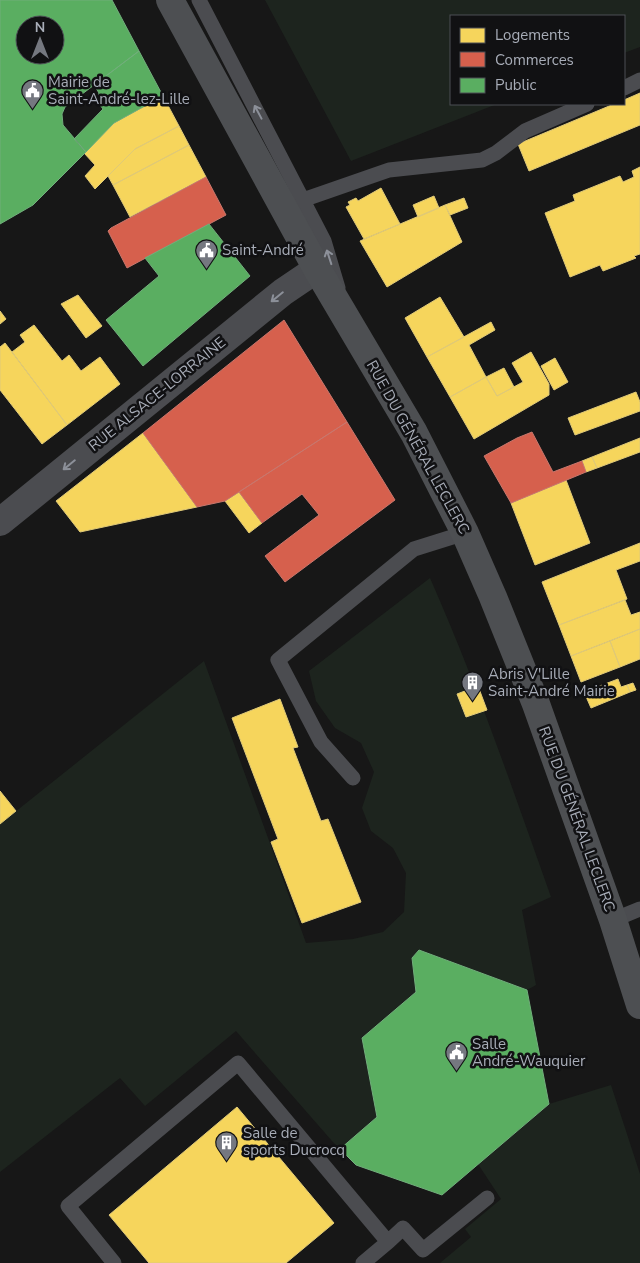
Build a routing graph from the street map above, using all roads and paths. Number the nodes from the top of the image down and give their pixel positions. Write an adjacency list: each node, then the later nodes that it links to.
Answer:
1 (170, 0): 6 (main road, RUE DU GÉNÉRAL LECLERC)
2 (199, 0): 6 (lane, one-way to 2)
3 (640, 80): 4 (lane)
4 (625, 88)
5 (585, 105): 6 (lane)
6 (293, 204): 7 (main road, RUE DU GÉNÉRAL LECLERC); 8 (lane, one-way to 6)
7 (317, 270): 8 (main road, RUE DU GÉNÉRAL LECLERC); 9 (street, RUE ALSACE-LORRAINE, one-way to 9)
8 (348, 321): 10 (main road, RUE DU GÉNÉRAL LECLERC)
9 (0, 522)
10 (465, 533): 11 (lane); 13 (main road, RUE DU GÉNÉRAL LECLERC)
11 (353, 778)
12 (640, 909): 13 (lane)
13 (613, 920): 14 (main road, RUE DU GÉNÉRAL LECLERC)
14 (640, 1005)
15 (487, 1198): 16 (lane)
16 (388, 1242): 17 (lane); 18 (lane)
17 (114, 1263)
18 (363, 1263)

